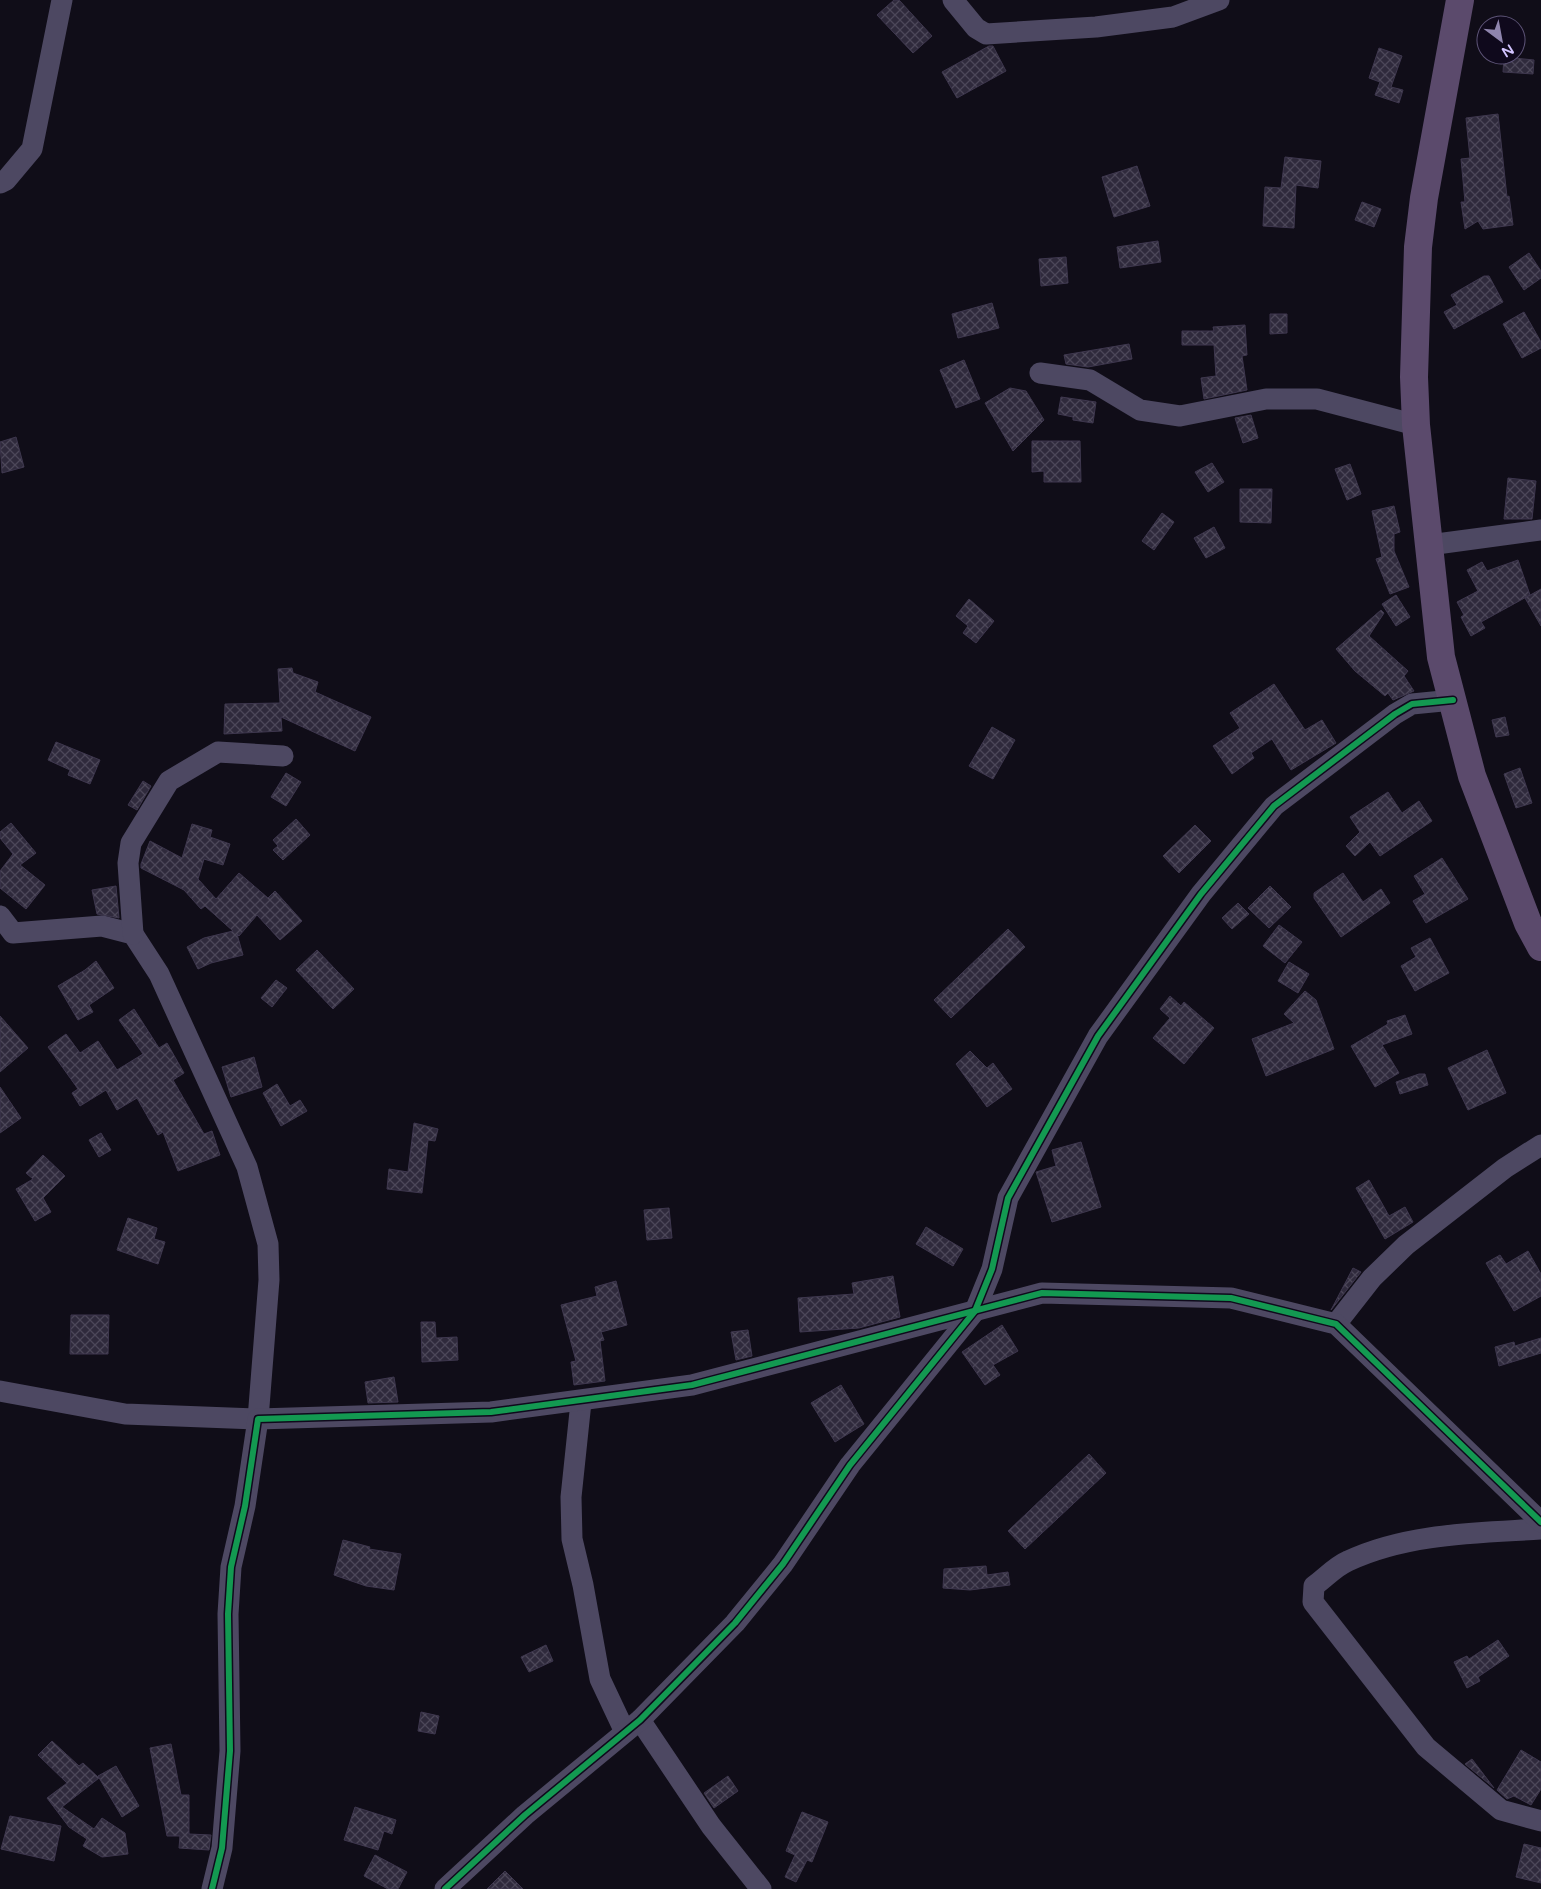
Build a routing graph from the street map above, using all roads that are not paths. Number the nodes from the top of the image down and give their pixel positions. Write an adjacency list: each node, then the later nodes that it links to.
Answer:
1 (62, 0): 5 (street)
2 (954, 0): 3 (street)
3 (1219, 0)
4 (1460, 0): 7 (main road)
5 (0, 183)
6 (1040, 373): 7 (street)
7 (1416, 424): 9 (main road)
8 (1541, 530): 9 (street)
9 (1429, 545): 10 (main road)
10 (1453, 700): 15 (main road); 17 (street)
11 (283, 756): 13 (street)
12 (0, 916): 14 (street)
13 (133, 934): 14 (street); 21 (street)
14 (7, 938)
15 (1541, 947)
16 (1541, 1145): 18 (street)
17 (975, 1311): 18 (street); 20 (street); 24 (street)
18 (1336, 1324): 22 (street)
19 (0, 1391): 21 (street)
20 (581, 1402): 21 (street); 24 (street)
21 (258, 1418): 26 (street)
22 (1541, 1522)
23 (1541, 1529): 25 (street)
24 (633, 1726): 27 (street); 28 (street)
25 (1541, 1822)
26 (212, 1889)
27 (445, 1889)
28 (761, 1889)

